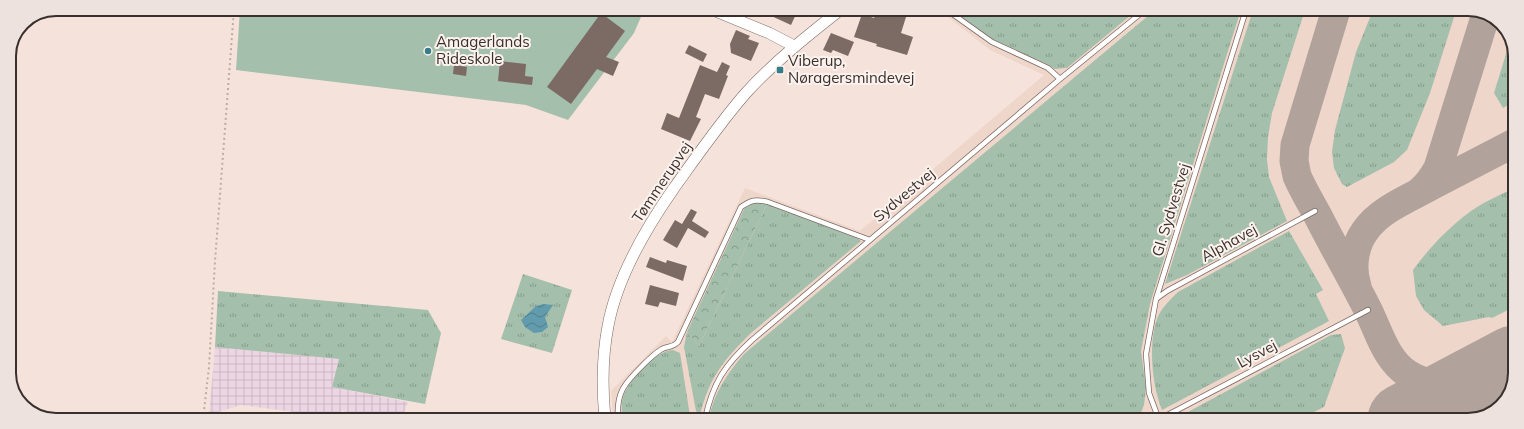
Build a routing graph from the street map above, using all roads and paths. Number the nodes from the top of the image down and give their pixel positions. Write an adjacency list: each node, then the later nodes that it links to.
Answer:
1 (233, 16): 13 (path)
2 (727, 16): 7 (street)
3 (832, 16): 7 (street, Tømmerupvej)
4 (955, 16): 8 (lane)
5 (1138, 16): 8 (lane, Sydvestvej)
6 (1244, 16): 11 (lane, Gl. Sydvestvej)
7 (794, 46): 14 (street, Tømmerupvej)
8 (1060, 79): 10 (lane, Sydvestvej)
9 (1315, 211): 11 (lane, Alphavej)
10 (870, 240): 15 (lane); 16 (lane, Sydvestvej)
11 (1156, 299): 17 (lane, Gl. Sydvestvej)
12 (1368, 310): 18 (lane, Lysvej)
13 (204, 413)
14 (604, 413)
15 (618, 413)
16 (706, 413)
17 (1156, 413)
18 (1171, 413)

